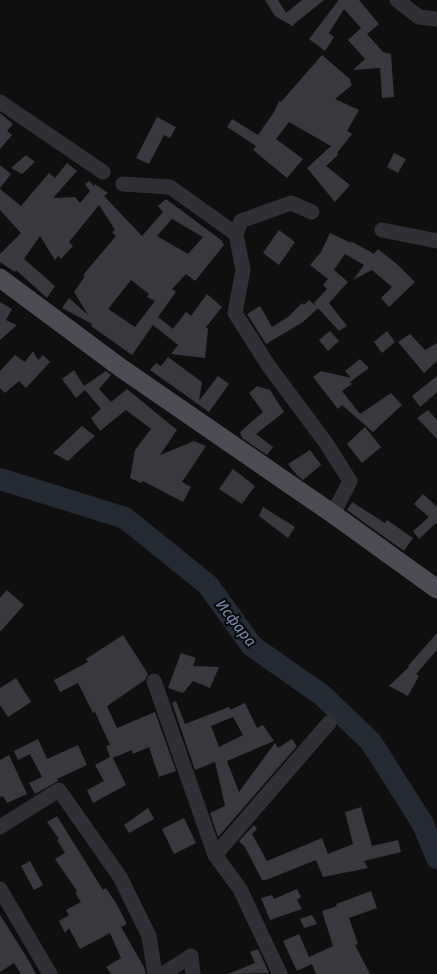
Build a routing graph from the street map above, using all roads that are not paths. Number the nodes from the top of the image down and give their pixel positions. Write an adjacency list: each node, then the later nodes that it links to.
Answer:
1 (397, 0): 2 (street)
2 (437, 19)
3 (0, 102): 4 (street)
4 (103, 172)
5 (123, 184): 8 (street)
6 (312, 212): 8 (street)
7 (382, 230): 9 (street)
8 (236, 234): 11 (street)
9 (437, 241)
10 (0, 278): 11 (main road)
11 (333, 514): 12 (main road)
12 (437, 589)
13 (154, 681): 16 (street)
14 (329, 723): 16 (street)
15 (0, 827): 19 (street)
16 (215, 854): 22 (street)
17 (0, 890): 18 (street)
18 (50, 974)
19 (154, 974)
20 (163, 974): 21 (street)
21 (193, 974)
22 (280, 974)

